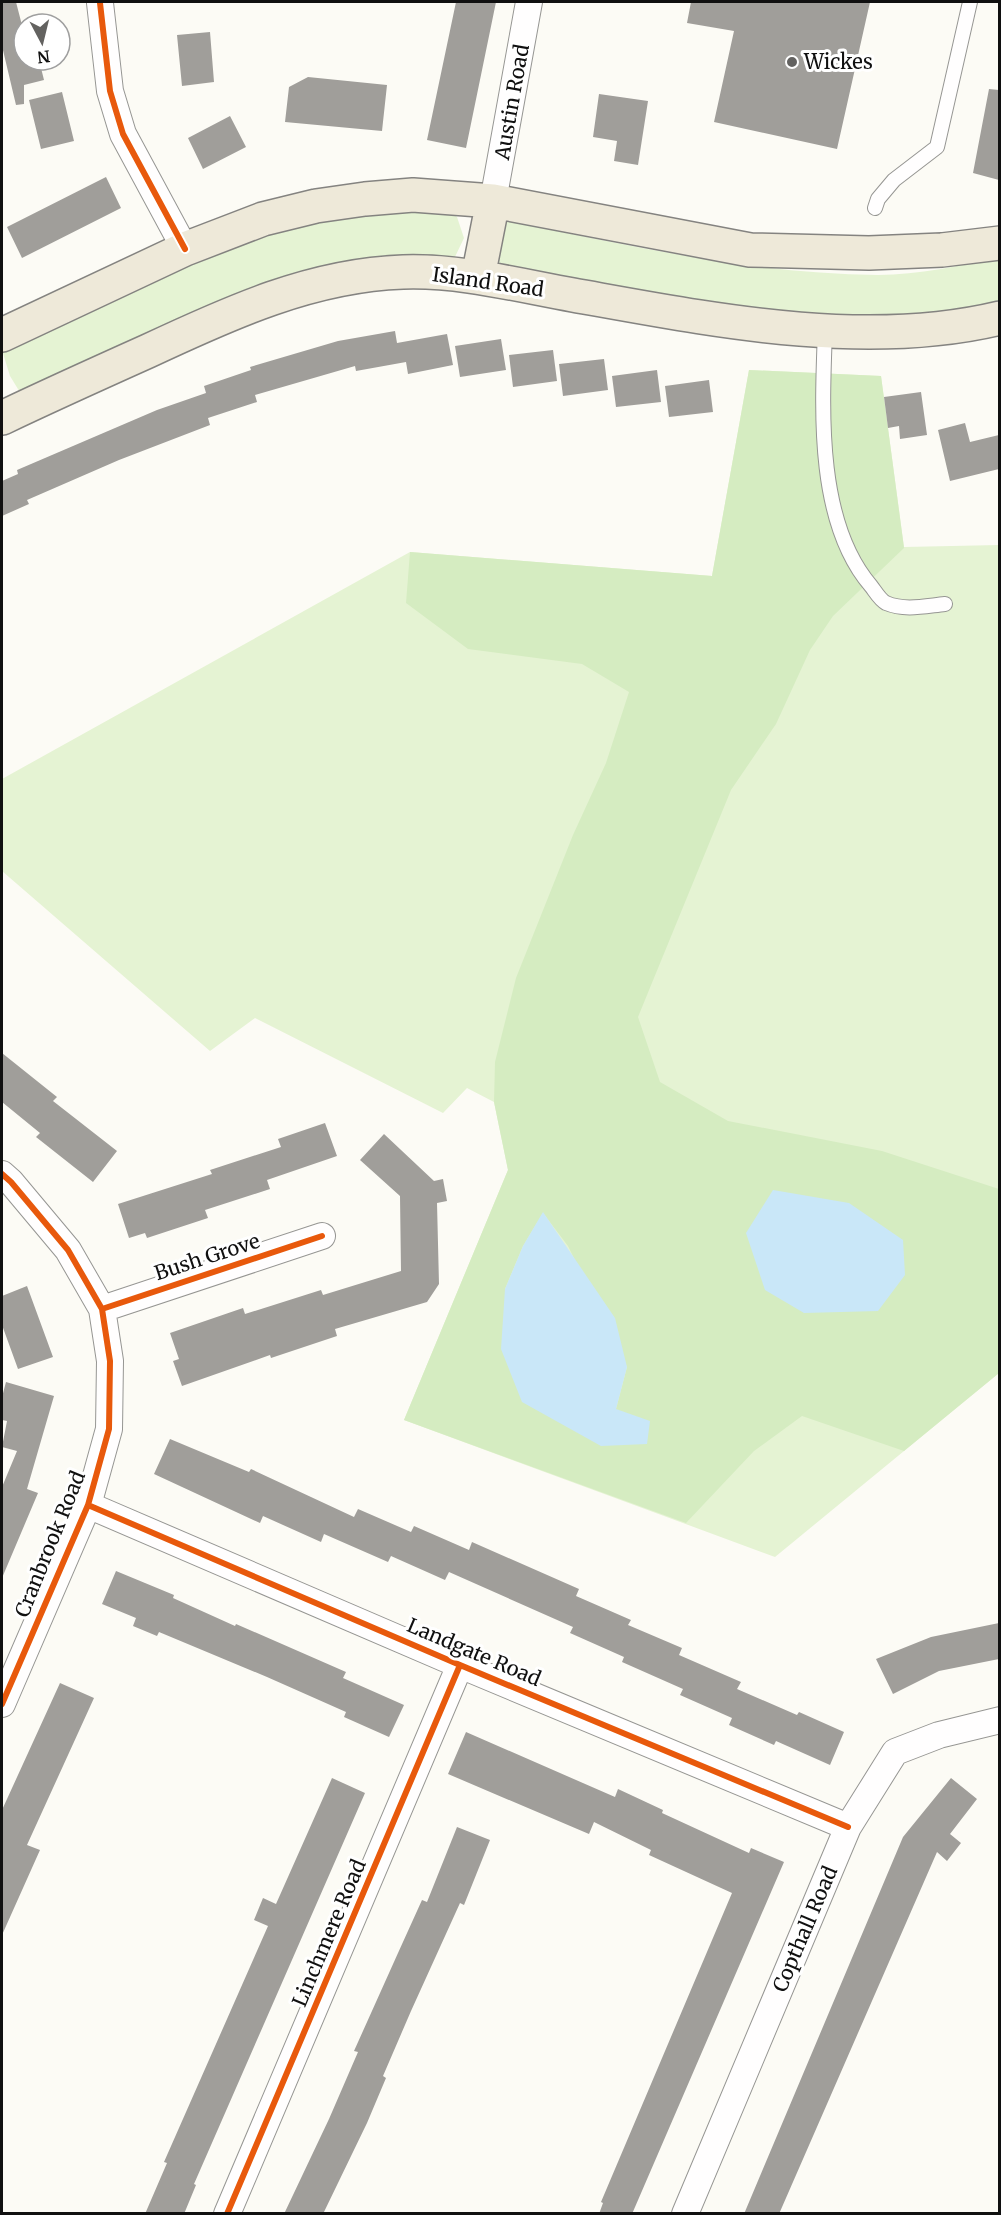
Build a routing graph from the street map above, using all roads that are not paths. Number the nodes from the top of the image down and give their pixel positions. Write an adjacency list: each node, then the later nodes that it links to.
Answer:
1 (529, 2): 4 (street, Austin Road)
2 (970, 2): 5 (lane)
3 (100, 3): 7 (street)
4 (493, 201): 6 (main road); 7 (main road); 8 (main road)
5 (875, 208)
6 (999, 243)
7 (185, 249): 11 (main road)
8 (478, 278): 10 (main road, Island Road); 12 (main road, Island Road)
9 (999, 318): 10 (main road, Island Road)
10 (825, 331): 13 (lane)
11 (2, 335)
12 (2, 417)
13 (945, 604)
14 (2, 1174): 16 (street, Cranbrook Road)
15 (322, 1236): 16 (street, Bush Grove)
16 (102, 1309): 17 (street, Cranbrook Road)
17 (88, 1505): 18 (street, Landgate Road); 19 (street, Cranbrook Road)
18 (460, 1665): 21 (street, Landgate Road); 22 (street, Linchmere Road)
19 (2, 1704)
20 (999, 1720): 21 (street, Copthall Road)
21 (848, 1827): 23 (street, Copthall Road)
22 (228, 2214)
23 (685, 2214)

